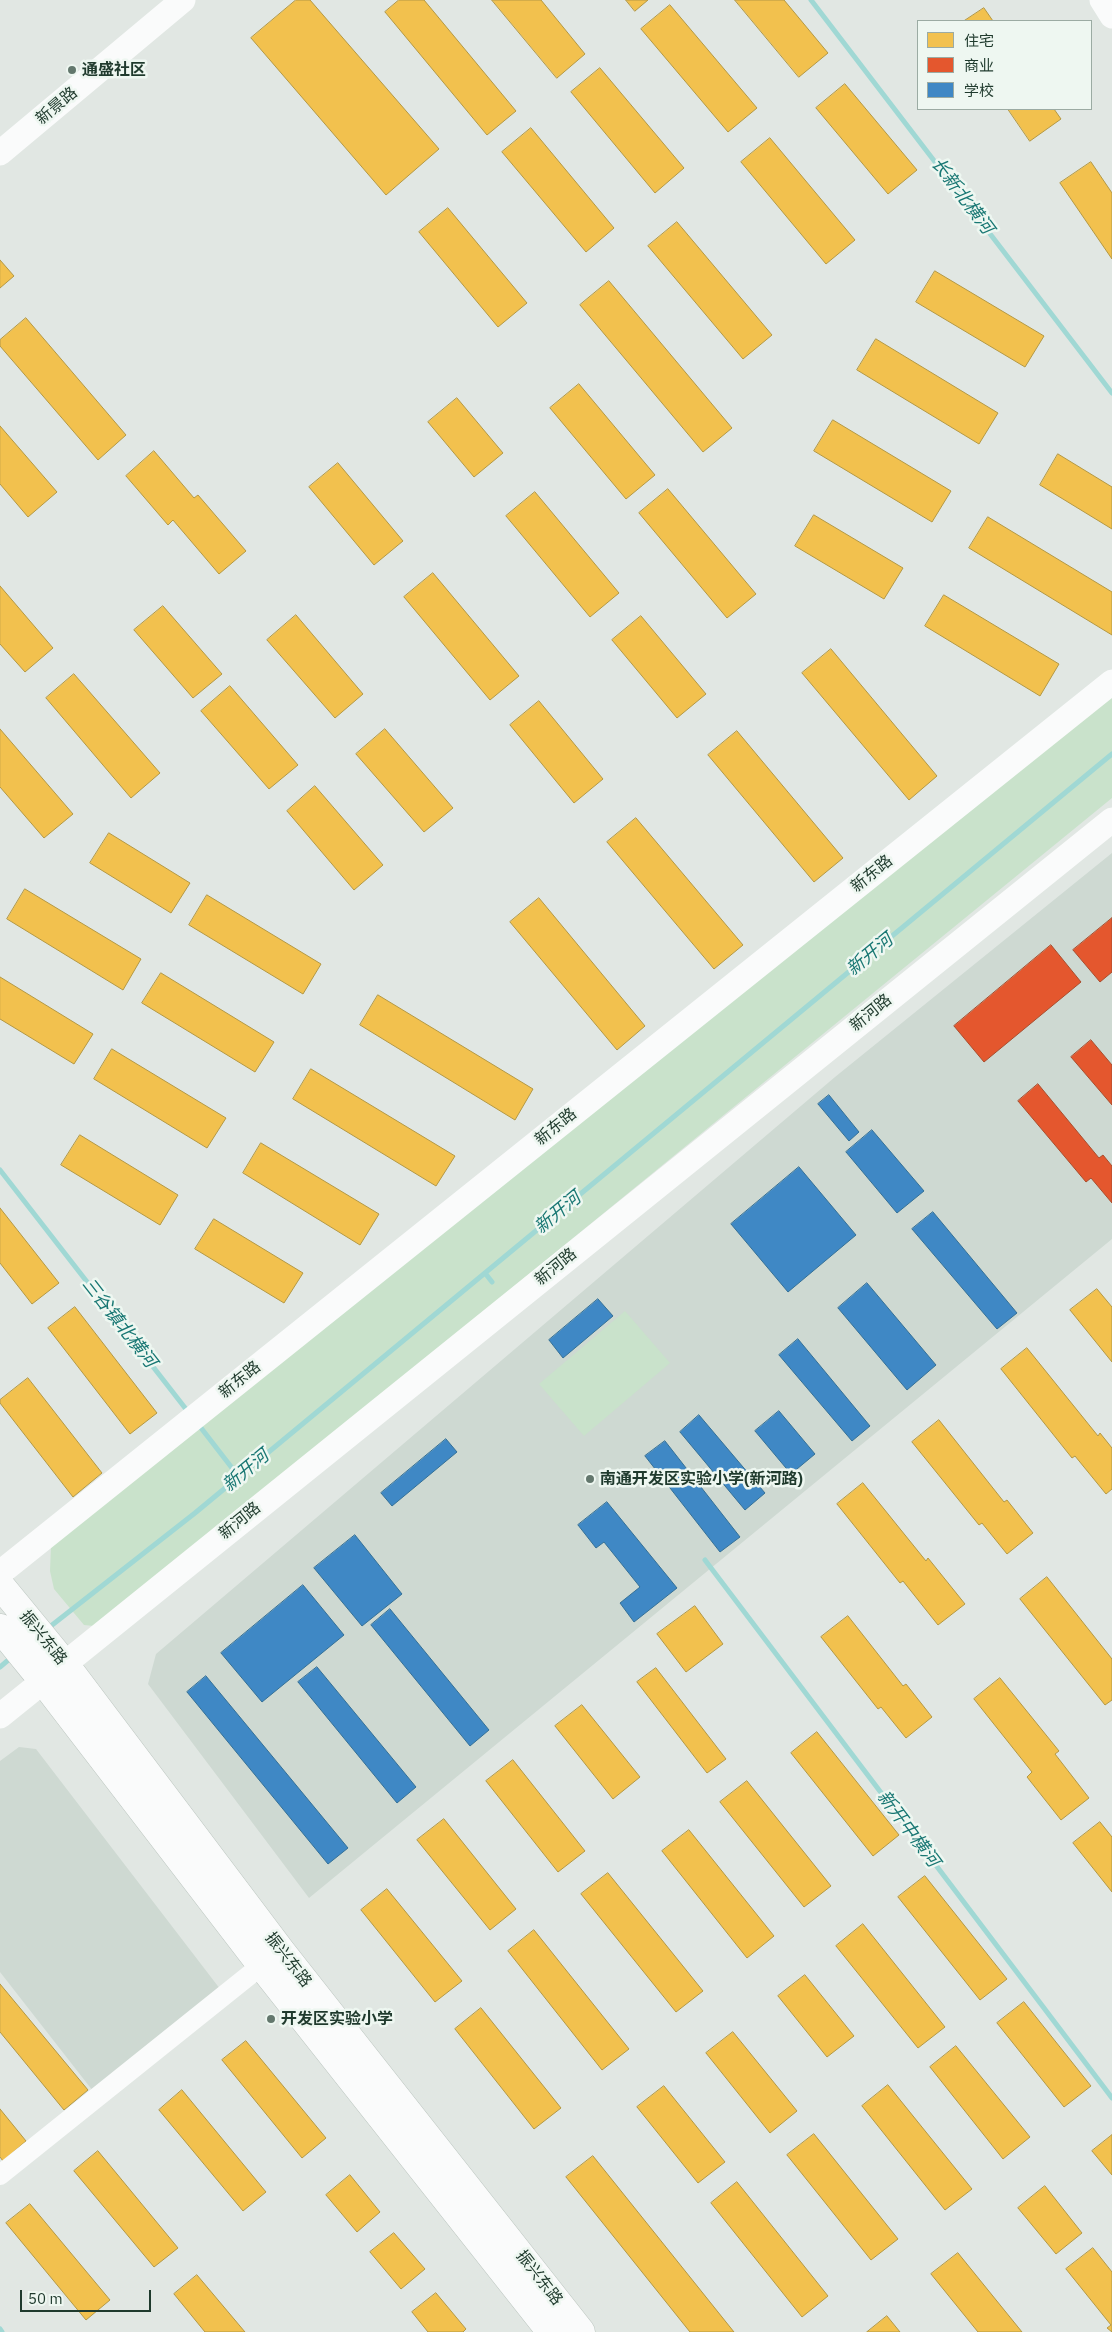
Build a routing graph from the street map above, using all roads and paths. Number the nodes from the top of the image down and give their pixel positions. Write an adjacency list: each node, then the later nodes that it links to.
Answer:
1 (183, 0): 4 (street, 新景路)
2 (1102, 0): 3 (street)
3 (1112, 16)
4 (0, 153)
5 (1112, 682): 7 (street, 新东路)
6 (1112, 820): 10 (street, 新河路)
7 (0, 1573)
8 (0, 1585): 10 (main road, 振兴东路)
9 (4, 1634): 11 (main road, 振兴东路)
10 (57, 1653): 11 (street, 新河路); 13 (main road, 振兴东路)
11 (37, 1673): 12 (street, 新河路); 13 (main road, 振兴东路)
12 (0, 1716)
13 (271, 1958): 14 (street); 15 (main road, 振兴东路); 16 (main road, 振兴东路)
14 (0, 2175)
15 (551, 2332)
16 (581, 2332)

